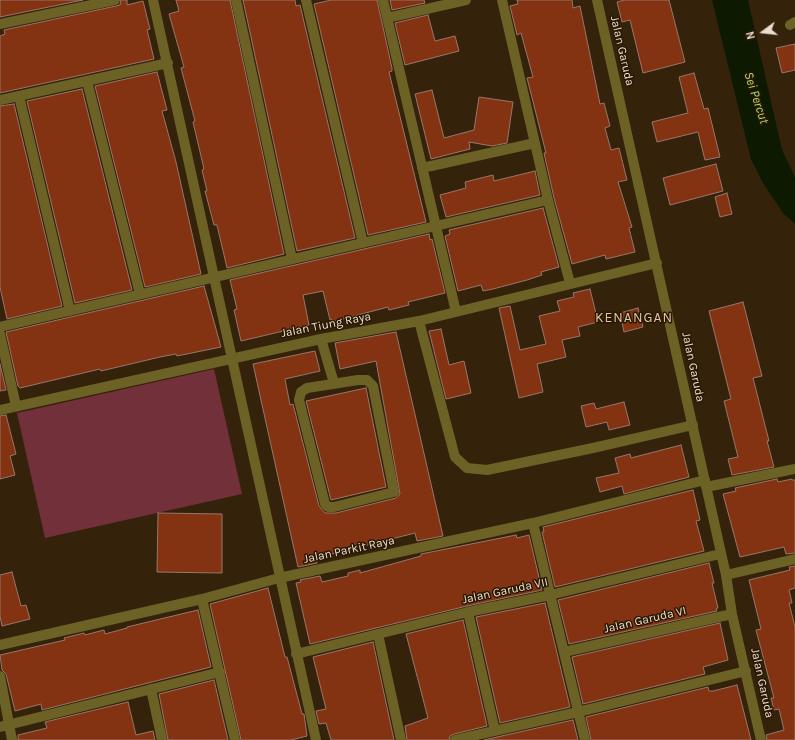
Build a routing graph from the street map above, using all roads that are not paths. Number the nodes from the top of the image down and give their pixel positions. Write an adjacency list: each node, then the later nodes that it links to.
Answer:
1 (114, 0): 10 (street)
2 (153, 0): 11 (street)
3 (236, 0): 20 (street)
4 (306, 0): 19 (street)
5 (383, 0): 9 (street)
6 (466, 0): 9 (street)
7 (502, 0): 15 (street)
8 (597, 0): 21 (street, Jalan Garuda)
9 (387, 18): 16 (street)
10 (0, 24)
11 (168, 63): 12 (street); 22 (street)
12 (87, 81): 13 (street); 24 (street)
13 (19, 96): 14 (street); 25 (street)
14 (0, 100)
15 (535, 143): 16 (street); 17 (street)
16 (422, 168): 18 (street)
17 (548, 200): 18 (street); 23 (street)
18 (435, 226): 19 (street); 26 (street)
19 (363, 243): 20 (street)
20 (292, 259): 22 (street)
21 (657, 263): 23 (street, Jalan Tiung Raya); 35 (street, Jalan Garuda)
22 (213, 278): 24 (street); 31 (street)
23 (570, 283): 26 (street, Jalan Tiung Raya)
24 (140, 294): 25 (street)
25 (70, 311): 28 (street)
26 (456, 312): 27 (street, Jalan Tiung Raya)
27 (419, 321): 30 (street, Jalan Tiung Raya); 35 (street)
28 (0, 327)
29 (0, 334): 33 (street)
30 (321, 339): 31 (street, Jalan Tiung Raya); 32 (street)
31 (233, 358): 33 (street, Jalan Tiung Raya); 42 (street)
32 (334, 384): 32 (street)
33 (16, 406): 34 (street, Jalan Tiung Raya)
34 (0, 410)
35 (693, 425): 37 (street, Jalan Garuda)
36 (795, 469): 37 (street, Jalan Parkit Raya)
37 (705, 484): 38 (street, Jalan Parkit Raya); 39 (street, Jalan Garuda)
38 (533, 523): 42 (street, Jalan Parkit Raya); 43 (street)
39 (720, 554): 41 (street, Jalan Garuda); 43 (street, Jalan Garuda VII)
40 (795, 559): 41 (street)
41 (726, 575): 46 (street, Jalan Garuda)
42 (279, 578): 44 (street, Jalan Parkit Raya); 50 (street)
43 (550, 595): 45 (street, Jalan Garuda VII); 49 (street)
44 (202, 599): 48 (street, Jalan Parkit Raya); 52 (street)
45 (468, 612): 47 (street, Jalan Garuda VII); 57 (street)
46 (732, 614): 49 (street, Jalan Garuda VI); 51 (street, Jalan Garuda)
47 (378, 634): 50 (street, Jalan Garuda VII); 62 (street)
48 (0, 645)
49 (564, 652): 55 (street)
50 (296, 654): 61 (street)
51 (746, 671): 55 (street); 65 (street, Jalan Garuda)
52 (220, 672): 54 (street); 60 (street)
53 (0, 676): 56 (street)
54 (151, 689): 56 (street); 59 (street)
55 (578, 712): 57 (street); 64 (street)
56 (5, 726): 58 (street)
57 (495, 731): 63 (street)
58 (12, 740)
59 (162, 740)
60 (234, 740)
61 (316, 740)
62 (401, 740)
63 (455, 740)
64 (585, 740)
65 (761, 740)

